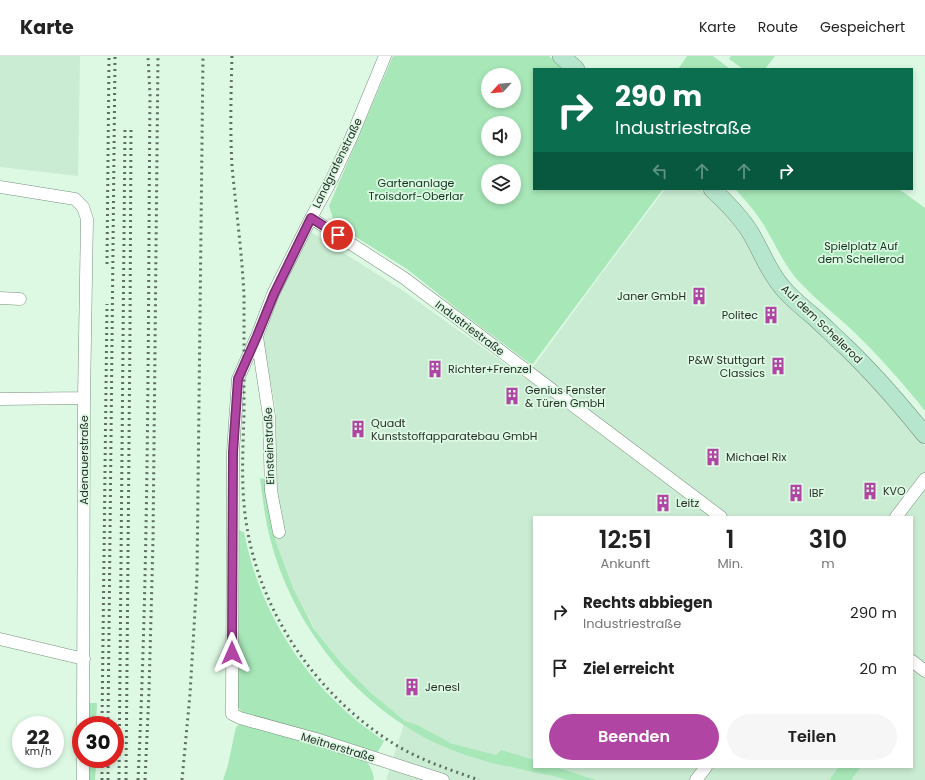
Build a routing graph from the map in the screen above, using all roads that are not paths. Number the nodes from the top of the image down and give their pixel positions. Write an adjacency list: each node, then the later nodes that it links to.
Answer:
1 (385, 56): 6 (street, Landgrafenstraße)
2 (561, 56): 3 (street)
3 (575, 68)
4 (0, 187): 10 (street, Adenauerstraße)
5 (713, 190): 12 (street, Auf dem Schellerod)
6 (311, 218): 9 (street, Landgrafenstraße); 14 (street, Industriestraße)
7 (0, 298): 8 (street)
8 (20, 299)
9 (257, 336): 16 (street, Einsteinstraße); 21 (street, Landgrafenstraße)
10 (84, 398): 11 (street); 18 (street, Adenauerstraße)
11 (0, 399)
12 (925, 435)
13 (925, 479): 15 (street)
14 (720, 516)
15 (897, 516)
16 (279, 532)
17 (0, 639): 18 (street)
18 (84, 659): 22 (street, Adenauerstraße)
19 (913, 662): 20 (street)
20 (925, 671)
21 (232, 714): 26 (street, Meitnerstraße)
22 (83, 716)
23 (83, 768): 25 (street)
24 (705, 768): 27 (street)
25 (83, 780)
26 (443, 780)
27 (696, 780)

